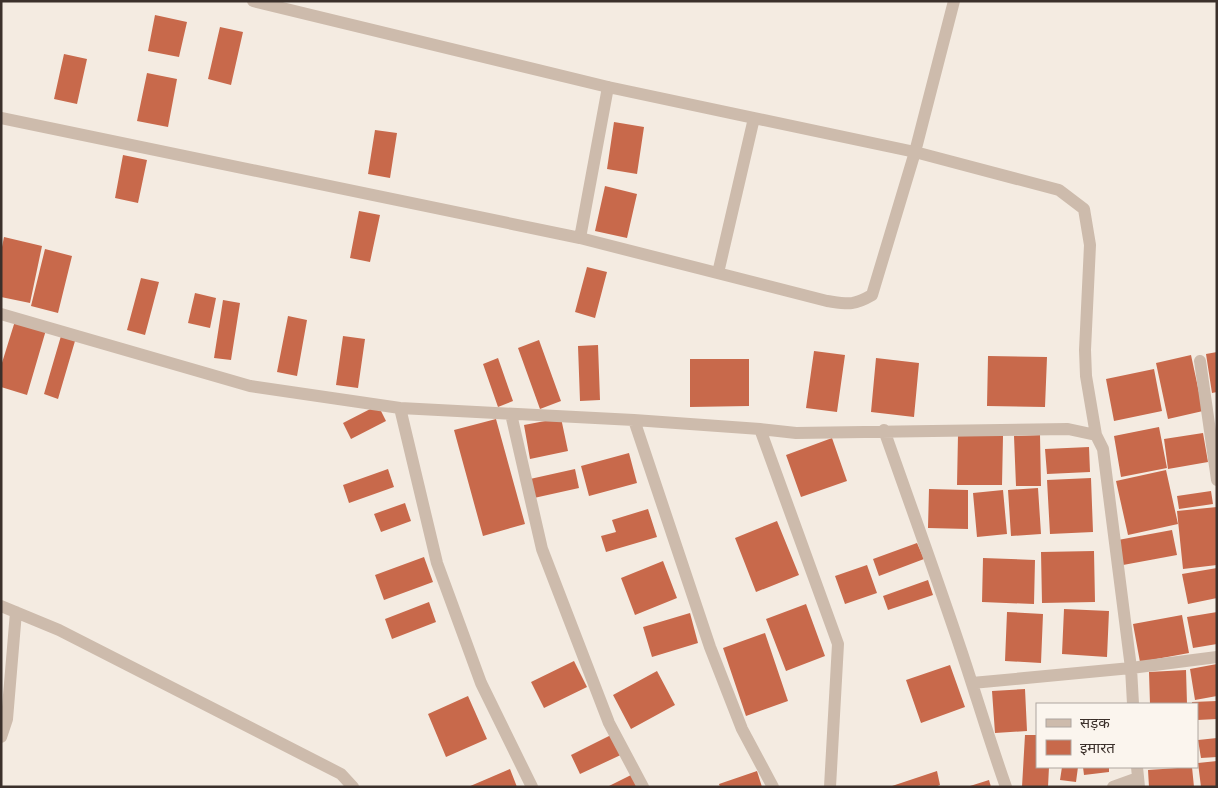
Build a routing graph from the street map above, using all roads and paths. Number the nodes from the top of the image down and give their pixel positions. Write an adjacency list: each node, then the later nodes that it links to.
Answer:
1 (253, 1): 3 (street)
2 (954, 1): 6 (street)
3 (608, 87): 5 (street); 7 (street)
4 (1, 118): 7 (street)
5 (754, 118): 6 (street); 8 (street)
6 (915, 152): 8 (street); 17 (street)
7 (580, 238): 8 (street)
8 (718, 273)
9 (1, 314): 11 (street)
10 (1200, 361): 14 (street)
11 (400, 408): 12 (street); 29 (street)
12 (511, 414): 13 (street); 30 (street)
13 (634, 420): 15 (street); 31 (street)
14 (1213, 420): 18 (street)
15 (760, 429): 16 (street); 32 (street)
16 (884, 430): 17 (street); 24 (street)
17 (1096, 435): 22 (street)
18 (1217, 480)
19 (1, 606): 20 (street)
20 (16, 612): 23 (street); 28 (street)
21 (1217, 657): 22 (street)
22 (1131, 668): 24 (street); 25 (street)
23 (6, 672): 26 (street)
24 (972, 683): 33 (street)
25 (1133, 703)
26 (1, 737)
27 (1138, 777): 34 (street)
28 (353, 787)
29 (532, 787)
30 (643, 787)
31 (773, 787)
32 (830, 787)
33 (1006, 787)
34 (1113, 787)

